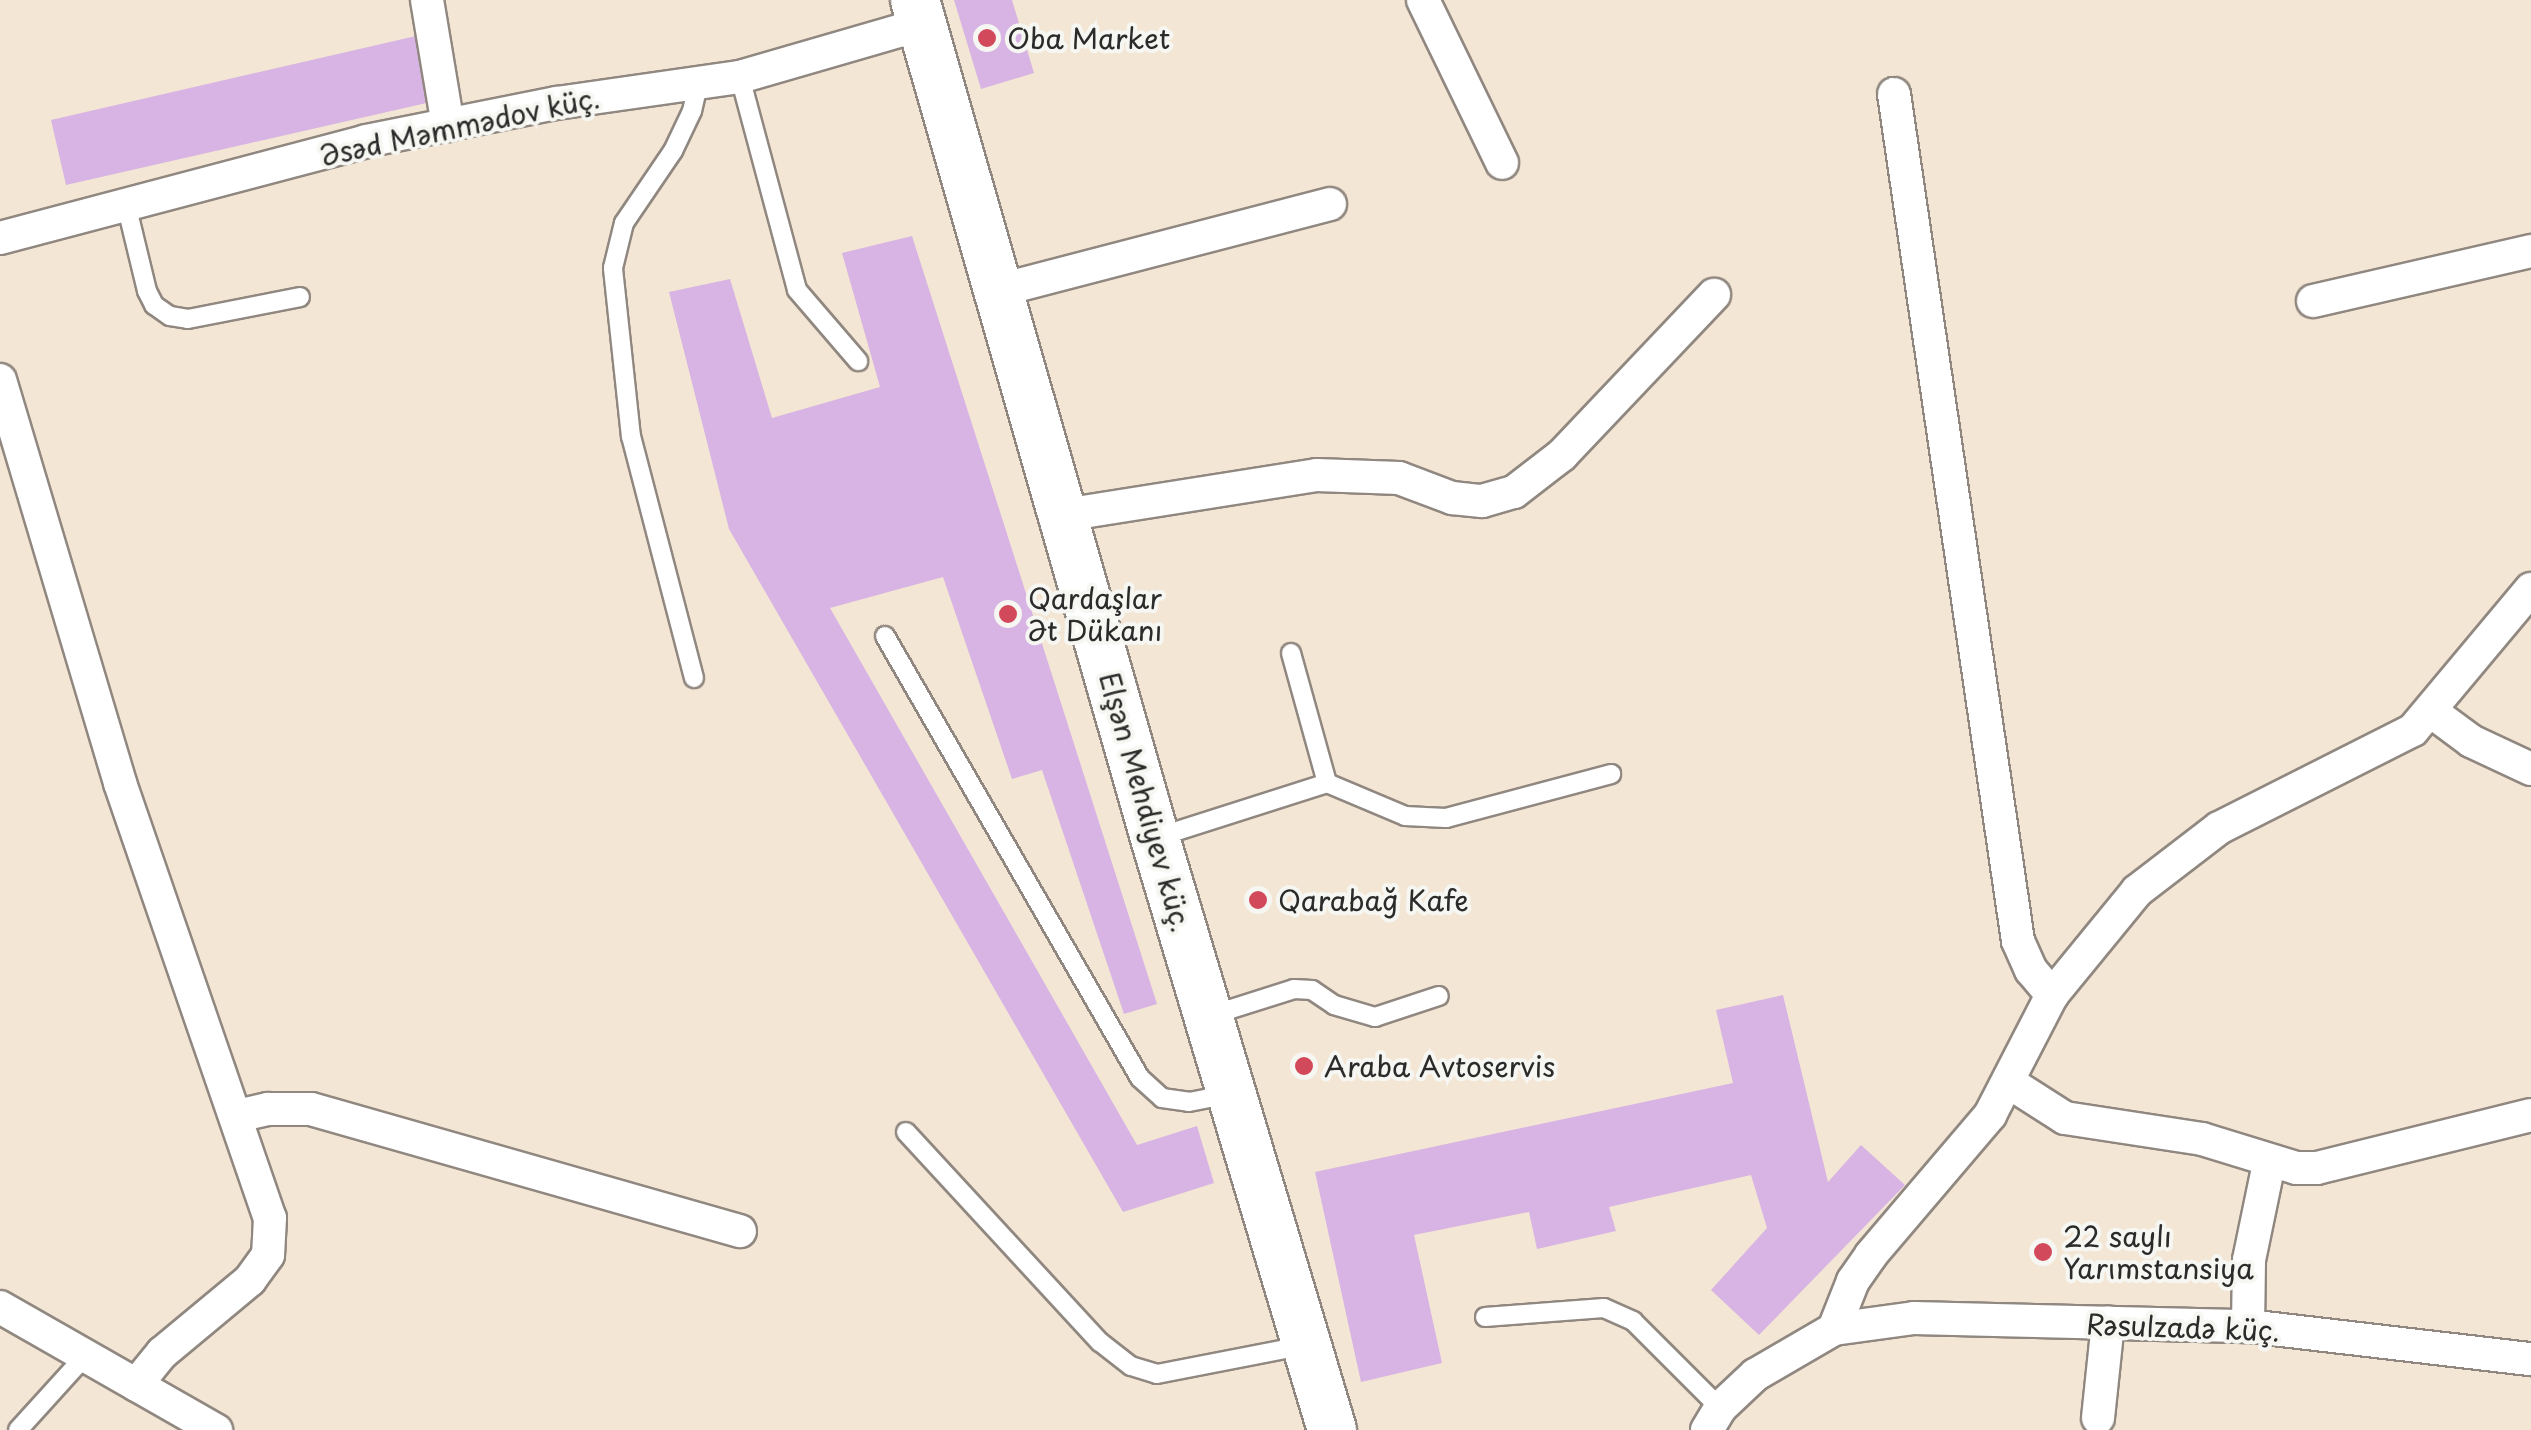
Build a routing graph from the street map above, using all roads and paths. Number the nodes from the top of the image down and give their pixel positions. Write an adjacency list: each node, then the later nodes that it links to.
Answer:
1 (428, 0): 7 (street)
2 (1422, 0): 8 (street)
3 (918, 12): 4 (street, Əsəd Məmmədov küç.); 13 (street, Elşən Mehdiyev küç.)
4 (740, 77): 5 (street, Əsəd Məmmədov küç.); 17 (lane)
5 (698, 85): 7 (street, Əsəd Məmmədov küç.); 23 (lane)
6 (1894, 94): 29 (street)
7 (448, 125): 9 (street, Əsəd Məmmədov küç.)
8 (1502, 162)
9 (126, 204): 11 (street, Əsəd Məmmədov küç.); 15 (lane)
10 (1330, 204): 13 (street)
11 (0, 238)
12 (2531, 251): 16 (street)
13 (1000, 290): 19 (street, Elşən Mehdiyev küç.)
14 (1714, 295): 19 (street)
15 (300, 297)
16 (2313, 301)
17 (858, 361)
18 (0, 380): 35 (street)
19 (1064, 515): 28 (street, Elşən Mehdiyev küç.)
20 (2531, 589): 24 (street)
21 (885, 636): 33 (lane)
22 (1291, 653): 27 (lane)
23 (694, 678)
24 (2432, 712): 25 (street); 29 (street)
25 (2531, 770)
26 (1611, 774): 27 (lane)
27 (1327, 783): 28 (lane)
28 (1155, 838): 31 (street, Elşən Mehdiyev küç.)
29 (2052, 995): 32 (street)
30 (1439, 996): 31 (lane)
31 (1208, 1016): 33 (street, Elşən Mehdiyev küç.)
32 (2010, 1083): 37 (street); 43 (street)
33 (1231, 1094): 44 (street, Elşən Mehdiyev küç.)
34 (2531, 1115): 37 (street)
35 (237, 1116): 38 (street); 47 (street)
36 (906, 1132): 44 (lane)
37 (2269, 1163): 42 (street)
38 (740, 1231)
39 (0, 1306): 45 (street)
40 (1485, 1318): 49 (lane)
41 (2108, 1324): 42 (street, Rəsulzadə küç.); 43 (street, Rəsulzadə küç.); 48 (street)
42 (2248, 1326): 46 (street, Rəsulzadə küç.)
43 (1834, 1329): 49 (street)
44 (1306, 1344): 52 (street, Elşən Mehdiyev küç.)
45 (85, 1356): 47 (street); 50 (lane)
46 (2531, 1359)
47 (136, 1386): 51 (street)
48 (2098, 1418)
49 (1714, 1419)
50 (18, 1430)
51 (216, 1430)
52 (1332, 1430)

